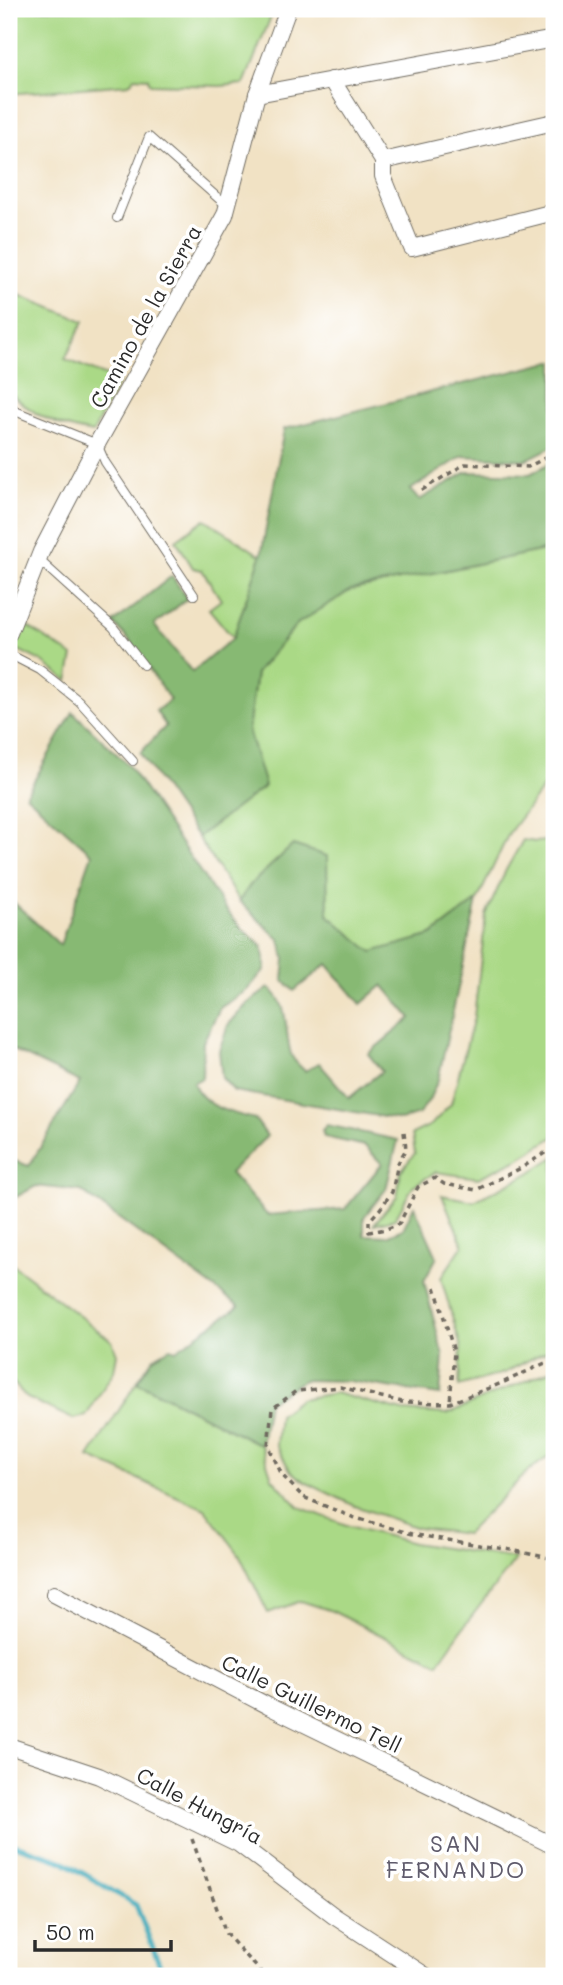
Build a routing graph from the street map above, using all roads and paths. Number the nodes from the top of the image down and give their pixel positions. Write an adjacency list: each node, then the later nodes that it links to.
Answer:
1 (288, 9): 4 (street, Camino de la Sierra)
2 (554, 40): 3 (street)
3 (332, 80): 4 (street); 6 (street)
4 (257, 94): 7 (street, Camino de la Sierra)
5 (554, 122): 6 (street)
6 (383, 161): 8 (street)
7 (227, 206): 9 (lane); 11 (street, Camino de la Sierra)
8 (554, 212)
9 (117, 218)
10 (9, 403): 11 (lane)
11 (97, 444): 14 (street, Camino de la Sierra); 15 (lane)
12 (554, 453): 13 (path)
13 (422, 490)
14 (38, 559): 16 (street, Camino de la Sierra); 18 (lane)
15 (194, 595)
16 (9, 633)
17 (9, 654): 19 (lane)
18 (143, 665)
19 (133, 761)
20 (404, 1132): 21 (path)
21 (554, 1147)
22 (435, 1287): 24 (path)
23 (554, 1359): 24 (path)
24 (450, 1403): 25 (path)
25 (554, 1559)
26 (54, 1594): 29 (street, Calle Guillermo Tell)
27 (9, 1746): 28 (street, Calle Hungría)
28 (183, 1817): 30 (path); 31 (street, Calle Hungría)
29 (554, 1846)
30 (264, 1976)
31 (426, 1976)

